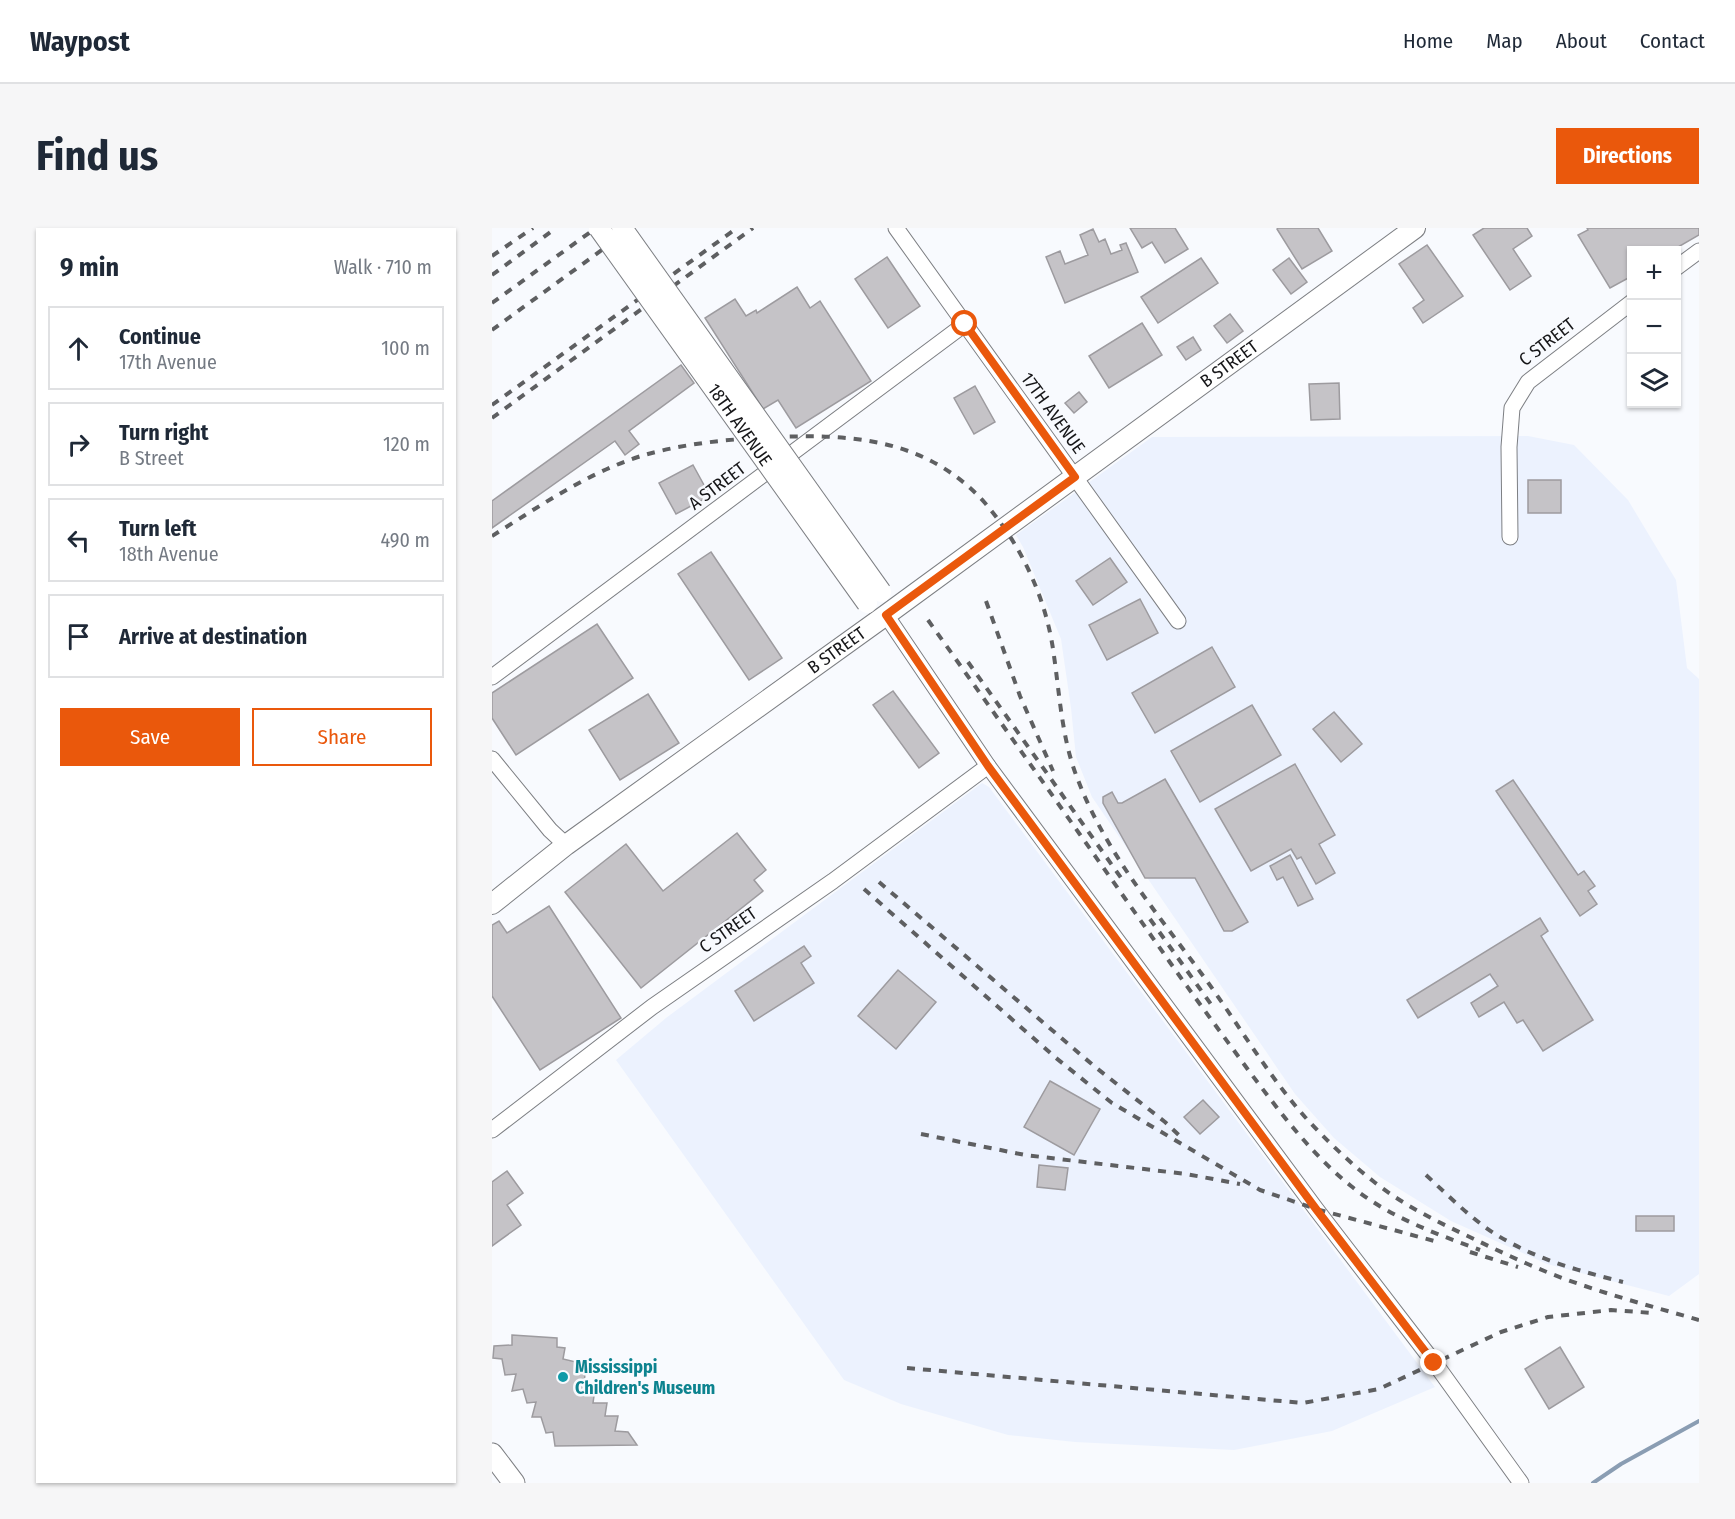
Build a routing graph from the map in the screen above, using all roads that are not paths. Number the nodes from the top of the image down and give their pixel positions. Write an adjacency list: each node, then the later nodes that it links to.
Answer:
1 (599, 228): 11 (street, 18TH AVENUE, bridge)
2 (622, 228): 11 (street, bridge)
3 (896, 228): 8 (street, 17TH AVENUE)
4 (1415, 228): 9 (street, B STREET)
5 (1699, 251): 6 (street)
6 (1681, 265)
7 (1627, 306): 10 (street, C STREET)
8 (965, 324): 9 (street, 17TH AVENUE); 14 (street, A STREET)
9 (1075, 477): 12 (street, B STREET); 13 (street, 17TH AVENUE)
10 (1510, 537)
11 (874, 598): 12 (street, 18TH AVENUE)
12 (886, 615): 16 (street, 18TH AVENUE); 17 (street, B STREET)
13 (1178, 621)
14 (492, 677)
15 (492, 759): 17 (street)
16 (988, 766): 19 (street, C STREET); 21 (street, 18TH AVENUE)
17 (566, 845): 18 (street, B STREET)
18 (492, 904)
19 (492, 1130)
20 (492, 1454): 22 (main road)
21 (1519, 1481)
22 (514, 1483)

